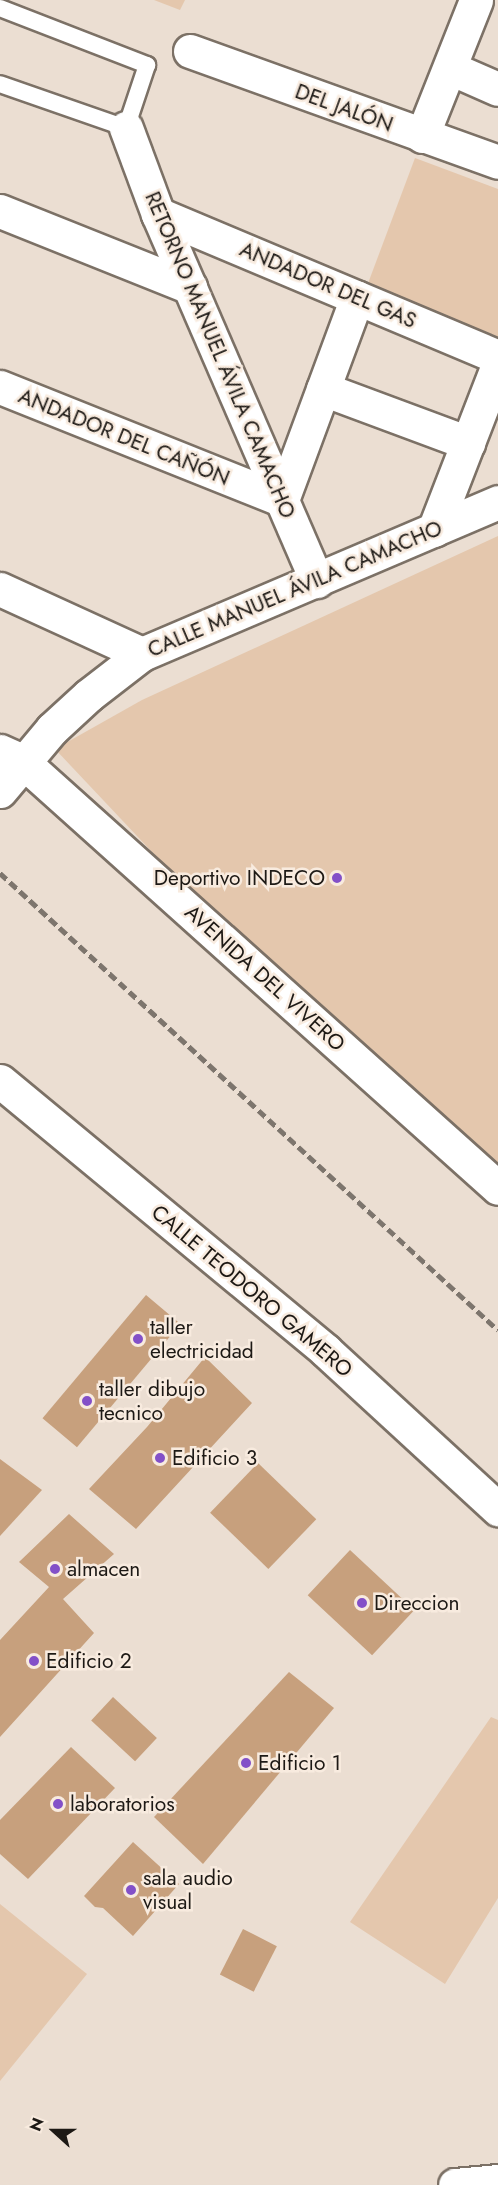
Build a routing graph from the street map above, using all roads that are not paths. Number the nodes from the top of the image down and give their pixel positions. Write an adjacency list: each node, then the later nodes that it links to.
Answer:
1 (476, 0): 4 (street)
2 (0, 8): 7 (lane)
3 (190, 51): 8 (street, DEL JALÓN)
4 (450, 68): 6 (street); 8 (street)
5 (0, 84): 7 (lane)
6 (498, 89)
7 (126, 128): 11 (street, RETORNO MANUEL ÁVILA CAMACHO)
8 (422, 136): 9 (street, DEL JALÓN)
9 (498, 162)
10 (0, 211): 12 (street)
11 (158, 214): 12 (street, RETORNO MANUEL ÁVILA CAMACHO); 13 (street, ANDADOR DEL GAS)
12 (190, 287): 19 (street, RETORNO MANUEL ÁVILA CAMACHO)
13 (357, 297): 14 (street, ANDADOR DEL GAS); 17 (street)
14 (498, 357)
15 (498, 366): 18 (street)
16 (0, 387): 19 (street, ANDADOR DEL CAÑÓN)
17 (323, 388): 18 (street); 19 (street)
18 (468, 442): 21 (street)
19 (282, 500): 22 (street, RETORNO MANUEL ÁVILA CAMACHO)
20 (498, 502): 21 (street, CALLE MANUEL ÁVILA CAMACHO)
21 (434, 530): 22 (street, CALLE MANUEL ÁVILA CAMACHO)
22 (317, 581): 24 (street, CALLE MANUEL ÁVILA CAMACHO)
23 (0, 589): 24 (street)
24 (142, 654): 25 (street, CALLE MANUEL ÁVILA CAMACHO)
25 (11, 756): 26 (street, CALLE MANUEL ÁVILA CAMACHO); 28 (street, AVENIDA DEL VIVERO)
26 (0, 791)
27 (0, 1081): 29 (street, CALLE TEODORO GAMERO)
28 (498, 1188)
29 (498, 1509)

